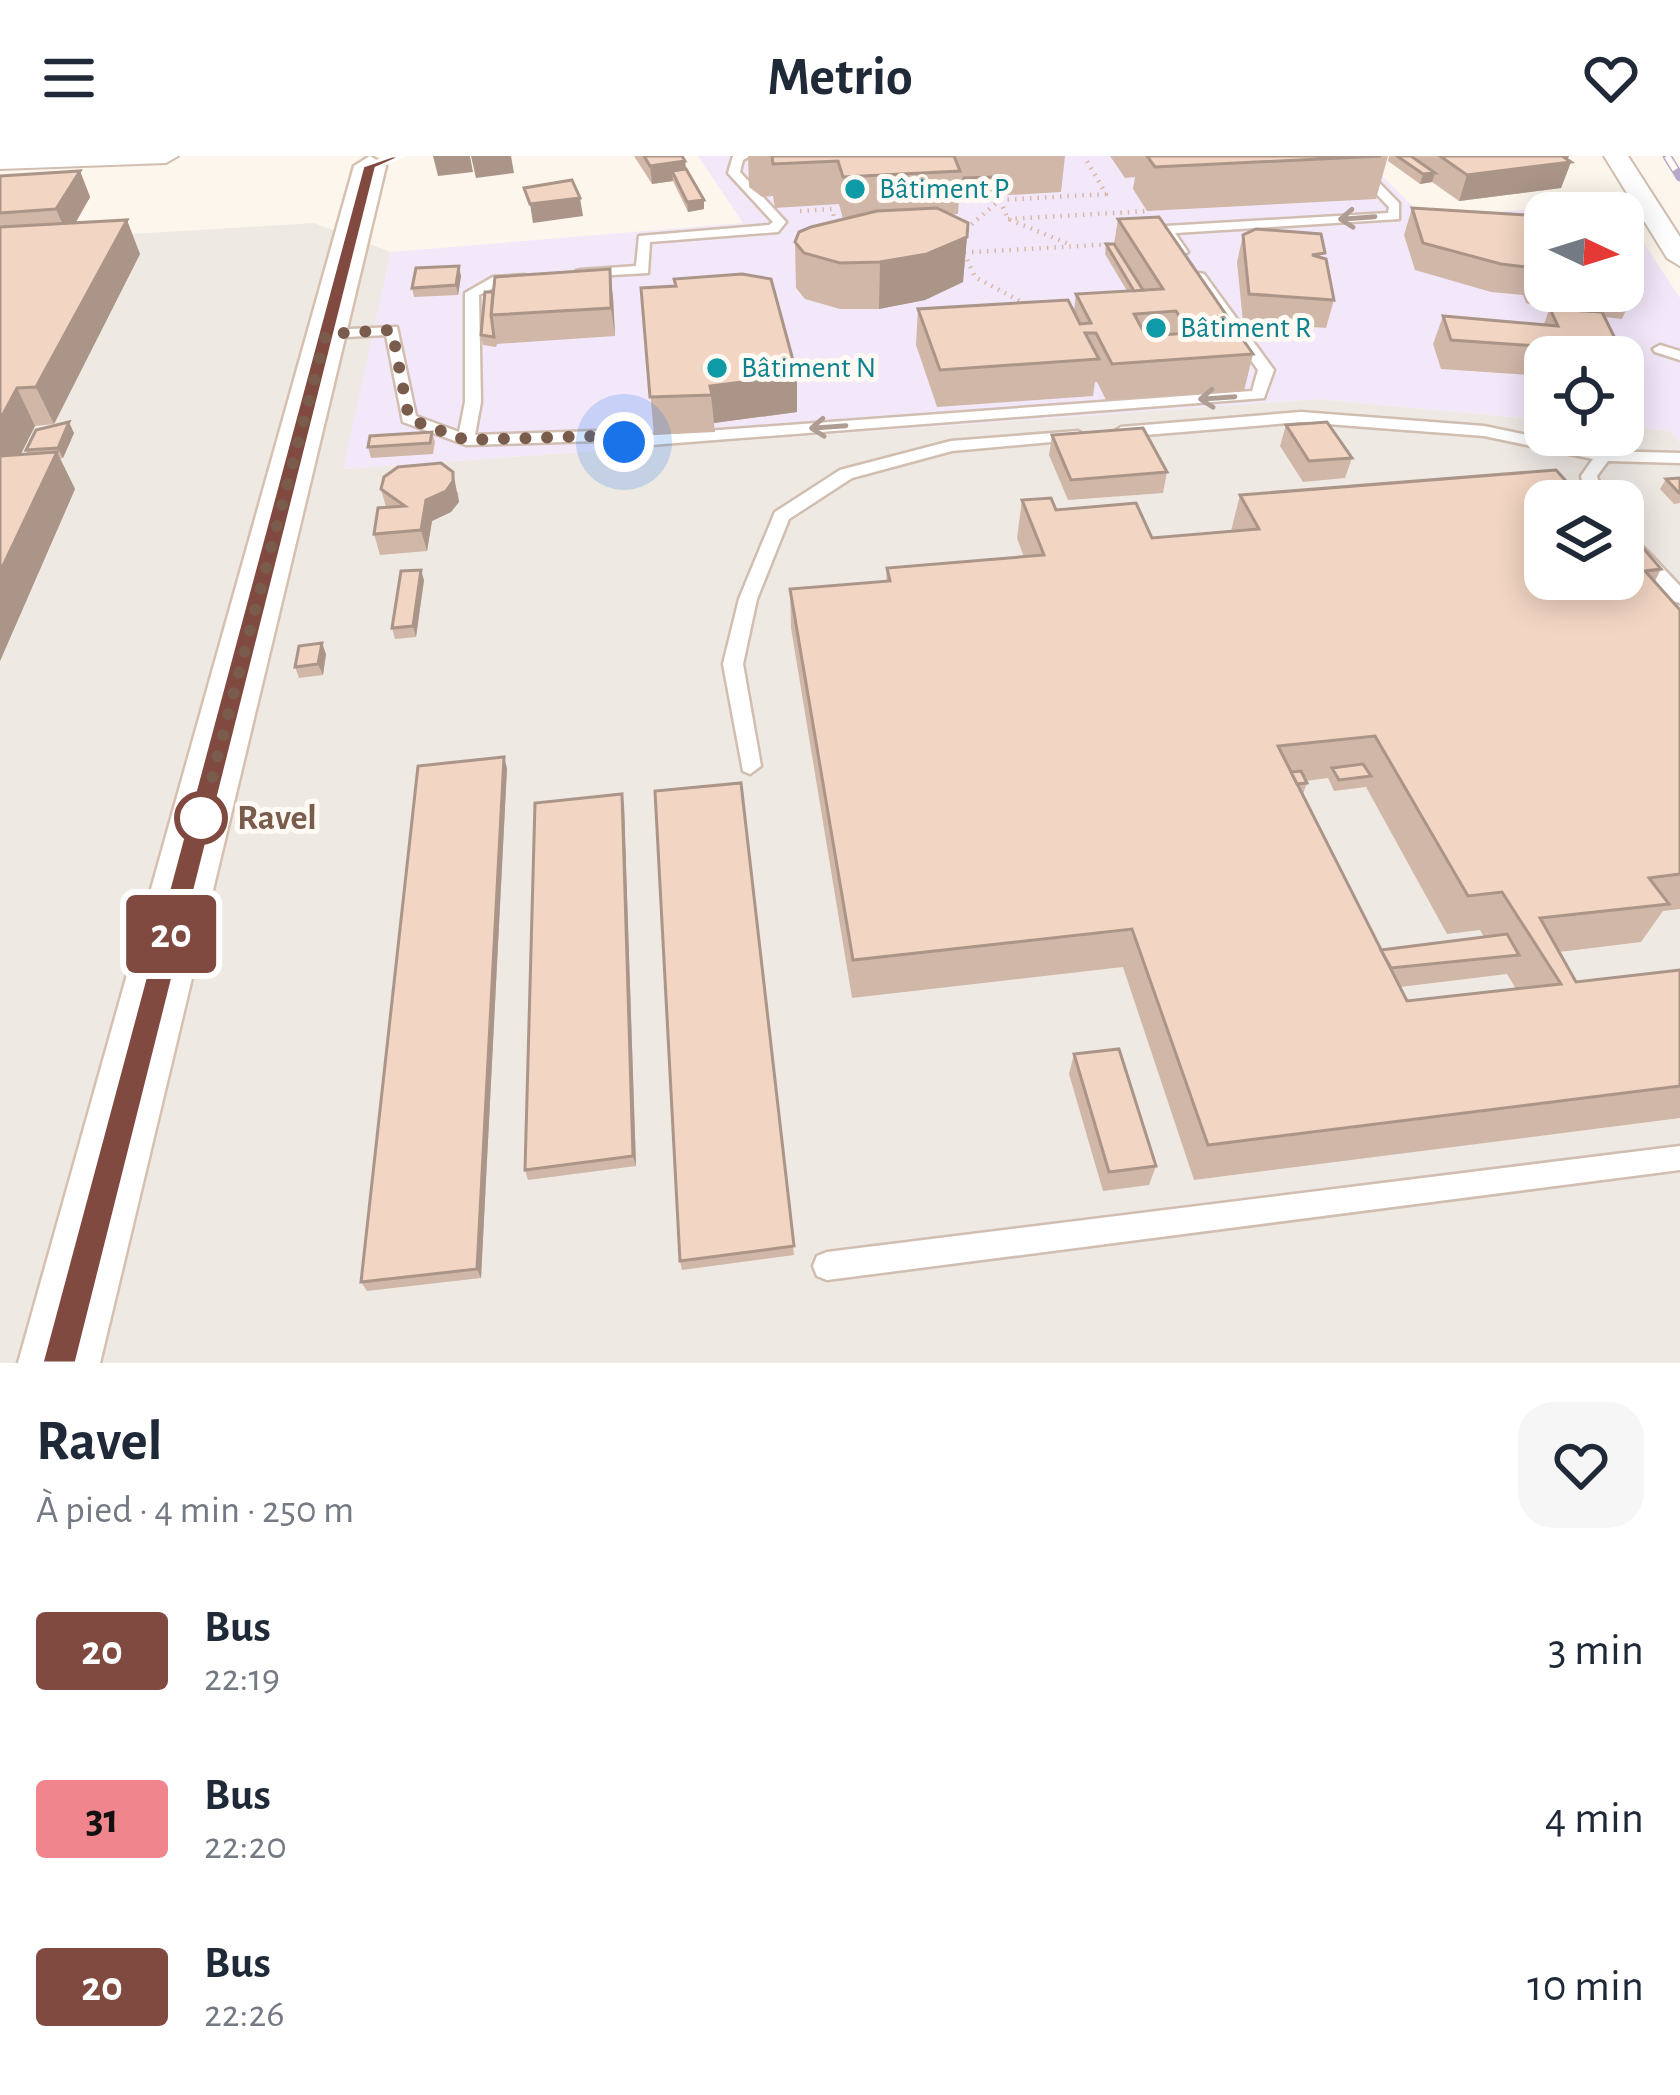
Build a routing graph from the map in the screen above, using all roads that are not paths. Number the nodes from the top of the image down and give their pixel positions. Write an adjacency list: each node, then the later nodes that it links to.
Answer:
1 (166, 156): 6 (street)
2 (744, 156): 8 (lane)
3 (1346, 156): 14 (lane, one-way to 14)
4 (1616, 156): 7 (street)
5 (367, 161): 10 (street)
6 (0, 162)
7 (1680, 258)
8 (560, 276)
9 (539, 277): 14 (lane)
10 (326, 334): 14 (lane); 23 (street)
11 (1660, 350): 12 (lane)
12 (1680, 356)
13 (1524, 439): 20 (lane)
14 (466, 440)
15 (1603, 456): 16 (lane); 17 (lane)
16 (1680, 458)
17 (1590, 480)
18 (1644, 558): 19 (lane)
19 (1680, 597)
20 (750, 766)
21 (1680, 1158): 22 (lane)
22 (827, 1266)
23 (59, 1363)

